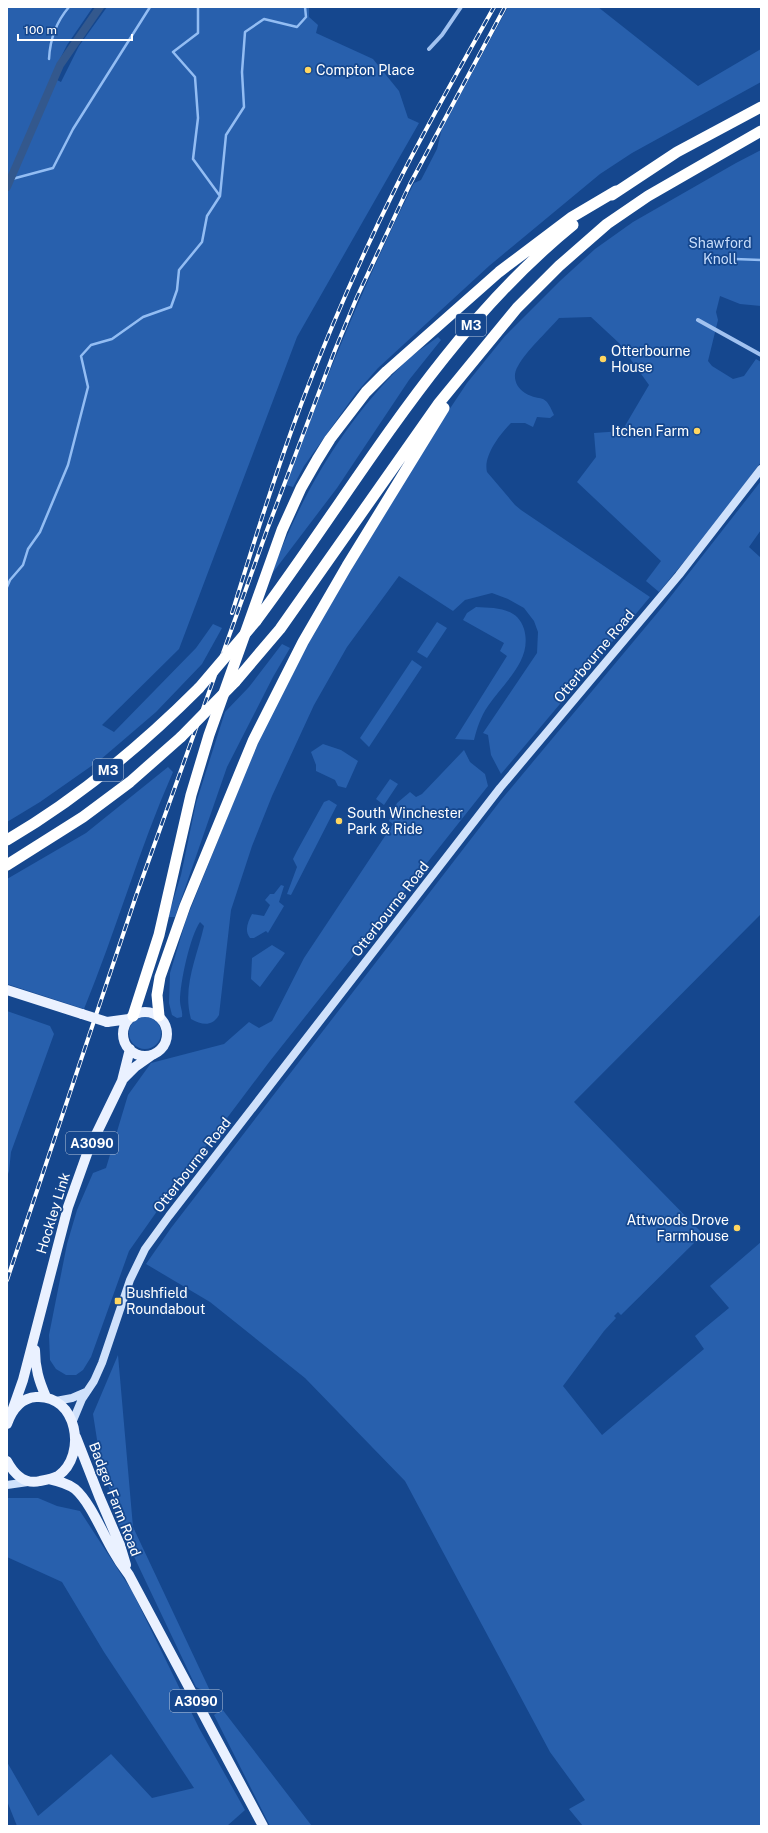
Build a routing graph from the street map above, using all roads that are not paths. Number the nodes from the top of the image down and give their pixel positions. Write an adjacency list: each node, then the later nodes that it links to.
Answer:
1 (461, 7): 2 (street)
2 (429, 49)
3 (761, 107): 5 (highway, M3)
4 (761, 131): 8 (highway, M3)
5 (616, 191): 10 (highway, M3, bridge); 14 (highway, M3)
6 (698, 320): 7 (street)
7 (761, 355)
8 (472, 363): 11 (highway, M3, bridge); 13 (highway, M3)
9 (761, 469): 21 (street, Otterbourne Road)
10 (7, 840)
11 (7, 865)
12 (7, 990): 15 (main road, bridge)
13 (159, 1016): 14 (main road); 18 (main road)
14 (131, 1017): 15 (main road); 16 (main road)
15 (108, 1022): 16 (main road)
16 (123, 1036): 17 (main road)
17 (130, 1049): 18 (main road); 19 (main road, Hockley Link / A3090)
18 (152, 1055): 19 (main road, Hockley Link / A3090)
19 (122, 1081): 20 (main road, Hockley Link / A3090)
20 (35, 1336): 22 (main road, Hockley Link / A3090); 24 (main road, Hockley Link / A3090)
21 (87, 1392): 23 (street); 25 (street, Otterbourne Road)
22 (46, 1397): 23 (main road); 24 (main road)
23 (56, 1401): 25 (main road)
24 (8, 1420)
25 (74, 1428): 27 (main road); 30 (main road, Badger Farm Road / A3090)
26 (7, 1461): 28 (main road)
27 (49, 1479): 28 (main road); 30 (main road, Badger Farm Road / A3090)
28 (28, 1482): 29 (street)
29 (7, 1485)
30 (129, 1575): 31 (main road, Badger Farm Road / A3090)
31 (263, 1826)

